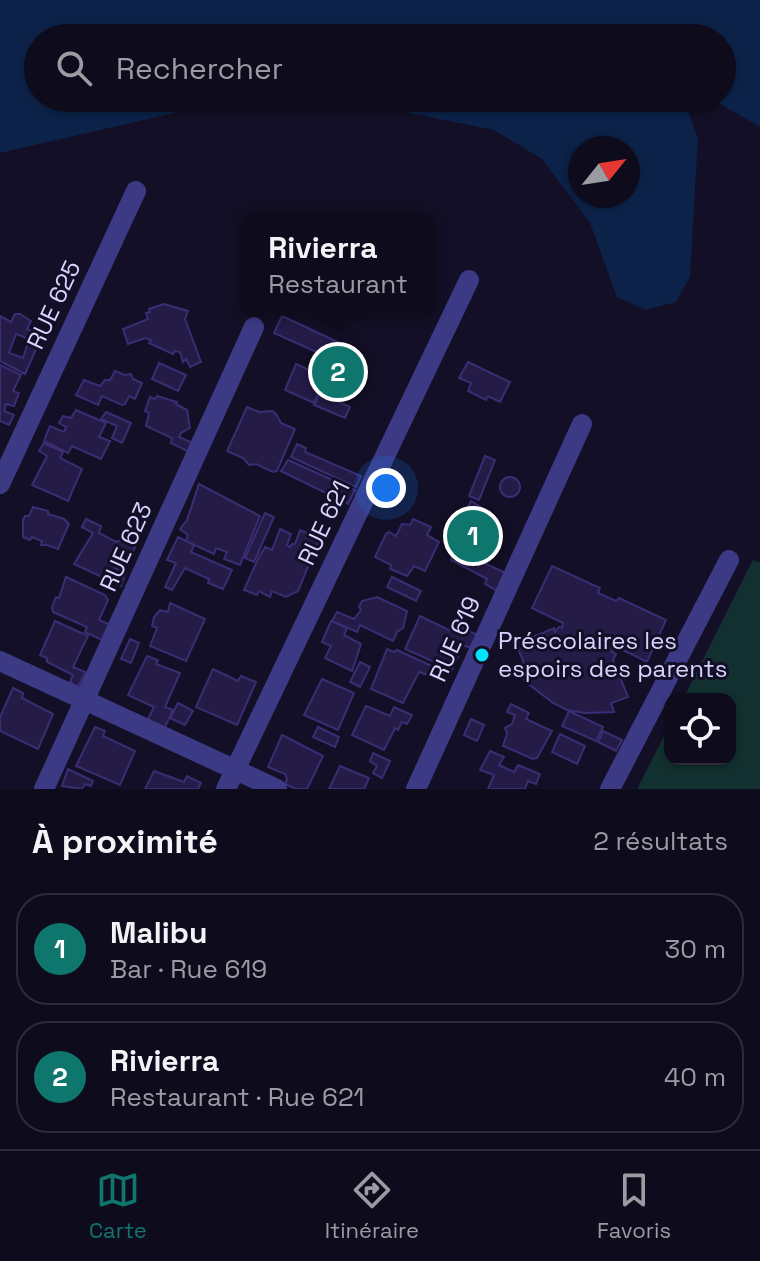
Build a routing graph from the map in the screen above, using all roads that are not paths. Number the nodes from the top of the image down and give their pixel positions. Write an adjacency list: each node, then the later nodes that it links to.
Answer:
1 (136, 191): 5 (street, RUE 625)
2 (469, 280): 9 (street, RUE 621)
3 (254, 327): 8 (street, RUE 623)
4 (582, 424): 13 (street, RUE 619)
5 (0, 484)
6 (729, 560): 14 (street)
7 (0, 661): 8 (street)
8 (85, 700): 9 (street); 10 (street, RUE 623)
9 (235, 770): 11 (street, RUE 621); 12 (street)
10 (44, 789)
11 (226, 789)
12 (277, 789)
13 (416, 789)
14 (610, 789)

